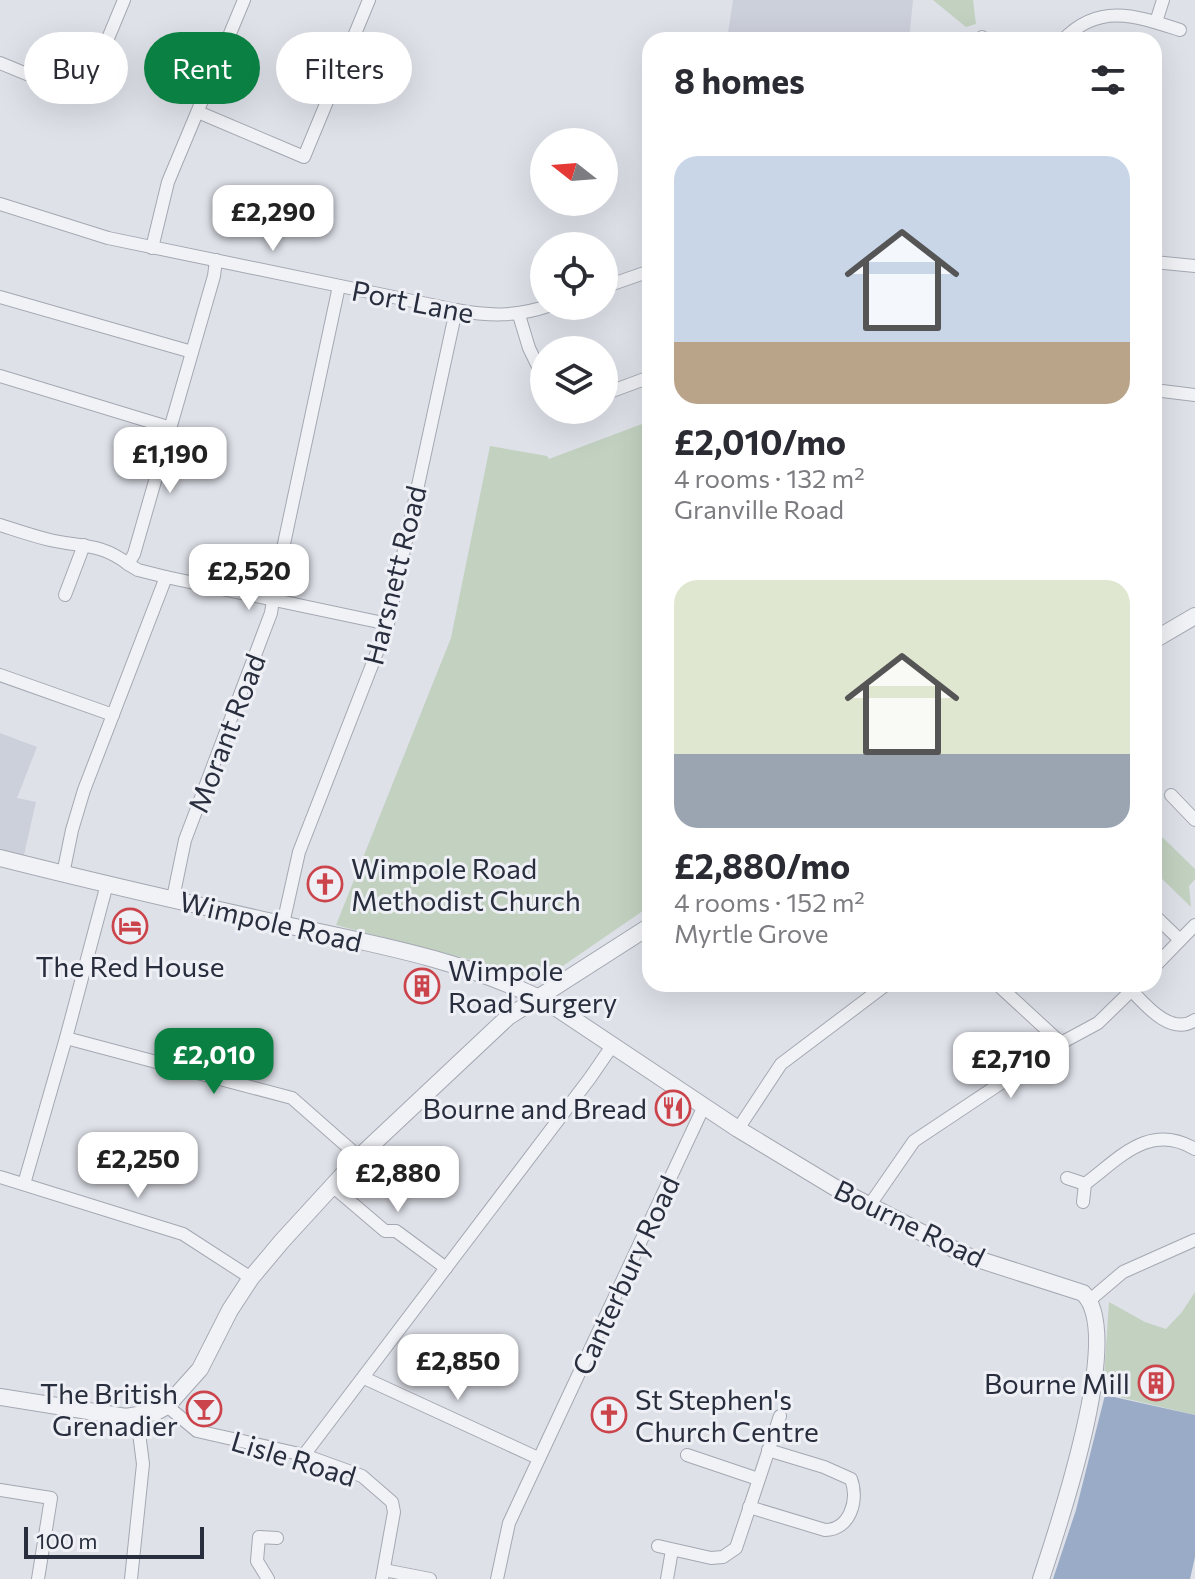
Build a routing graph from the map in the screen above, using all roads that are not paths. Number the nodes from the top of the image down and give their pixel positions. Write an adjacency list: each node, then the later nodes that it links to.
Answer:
1 (124, 0): 8 (street)
2 (244, 0): 9 (street)
3 (369, 0): 9 (street)
4 (1163, 0): 5 (street)
5 (1156, 22): 6 (street); 7 (street)
6 (1180, 30)
7 (1070, 32)
8 (0, 63)
9 (198, 112): 11 (street)
10 (0, 206): 11 (street, Port Lane)
11 (152, 248): 12 (street, Port Lane)
12 (216, 260): 17 (street, Port Lane); 23 (street)
13 (1162, 263): 14 (street)
14 (1195, 266)
15 (642, 274): 16 (street)
16 (618, 282)
17 (339, 286): 19 (street, Port Lane); 35 (street, Morant Road)
18 (0, 297): 23 (street)
19 (456, 310): 21 (street, Port Lane); 37 (street, Harsnett Road)
20 (530, 312): 21 (street, Port Lane)
21 (519, 315): 22 (street)
22 (530, 350)
23 (192, 352): 29 (street)
24 (0, 376): 29 (street)
25 (642, 380): 26 (street)
26 (618, 389)
27 (1162, 391): 28 (street)
28 (1195, 395)
29 (171, 428): 32 (street)
30 (0, 525): 31 (street)
31 (84, 545): 32 (street); 34 (street)
32 (128, 564): 33 (street)
33 (166, 577): 35 (street); 40 (street)
34 (65, 595)
35 (273, 599): 37 (street); 46 (street, Morant Road)
36 (1195, 616): 38 (street)
37 (388, 624): 48 (street, Harsnett Road)
38 (1162, 635)
39 (0, 675): 40 (street)
40 (113, 715): 44 (street)
41 (1171, 795): 42 (street)
42 (1195, 820)
43 (0, 858): 44 (street, Wimpole Road)
44 (63, 874): 45 (street, Wimpole Road)
45 (107, 884): 46 (street, Wimpole Road); 59 (street)
46 (173, 898): 48 (street, Wimpole Road)
47 (1162, 923): 51 (street)
48 (283, 924): 57 (street, Wimpole Road)
49 (1195, 925): 51 (street)
50 (642, 931): 57 (street)
51 (1180, 940): 52 (street)
52 (1162, 959)
53 (876, 992): 63 (street)
54 (1006, 992): 60 (street)
55 (1130, 992): 60 (street)
56 (1139, 992): 58 (street)
57 (537, 997): 61 (street, Bourne Road); 65 (street)
58 (1195, 1020)
59 (66, 1038): 65 (street); 68 (street)
60 (1061, 1043): 72 (street)
61 (612, 1046): 62 (street, Bourne Road); 74 (street)
62 (704, 1106): 63 (street, Bourne Road); 85 (street, Canterbury Road)
63 (738, 1129): 72 (street, Bourne Road)
64 (1195, 1149): 69 (street)
65 (359, 1157): 70 (street)
66 (0, 1177): 68 (street)
67 (1067, 1178): 69 (street)
68 (24, 1184): 75 (street)
69 (1085, 1184): 71 (street)
70 (331, 1185): 74 (street); 75 (street)
71 (1083, 1202)
72 (869, 1206): 76 (street, Bourne Road)
73 (1195, 1240): 76 (street)
74 (446, 1268): 77 (street)
75 (251, 1278): 79 (street)
76 (1090, 1300): 99 (street)
77 (364, 1378): 83 (street); 85 (street)
78 (0, 1397): 81 (street)
79 (167, 1406): 81 (street); 83 (street, Lisle Road)
80 (780, 1416): 82 (street)
81 (137, 1417): 94 (street)
82 (768, 1450): 86 (street); 88 (street)
83 (304, 1455): 92 (street, Lisle Road)
84 (687, 1455): 86 (street)
85 (538, 1458): 97 (street, Canterbury Road)
86 (758, 1479): 88 (street)
87 (0, 1490): 93 (street)
88 (749, 1507): 91 (street)
89 (277, 1538): 95 (street)
90 (658, 1546): 91 (street)
91 (672, 1550): 98 (street)
92 (383, 1574): 96 (street)
93 (38, 1579)
94 (131, 1579)
95 (268, 1579)
96 (430, 1579)
97 (497, 1579)
98 (667, 1579)
99 (1041, 1579)

